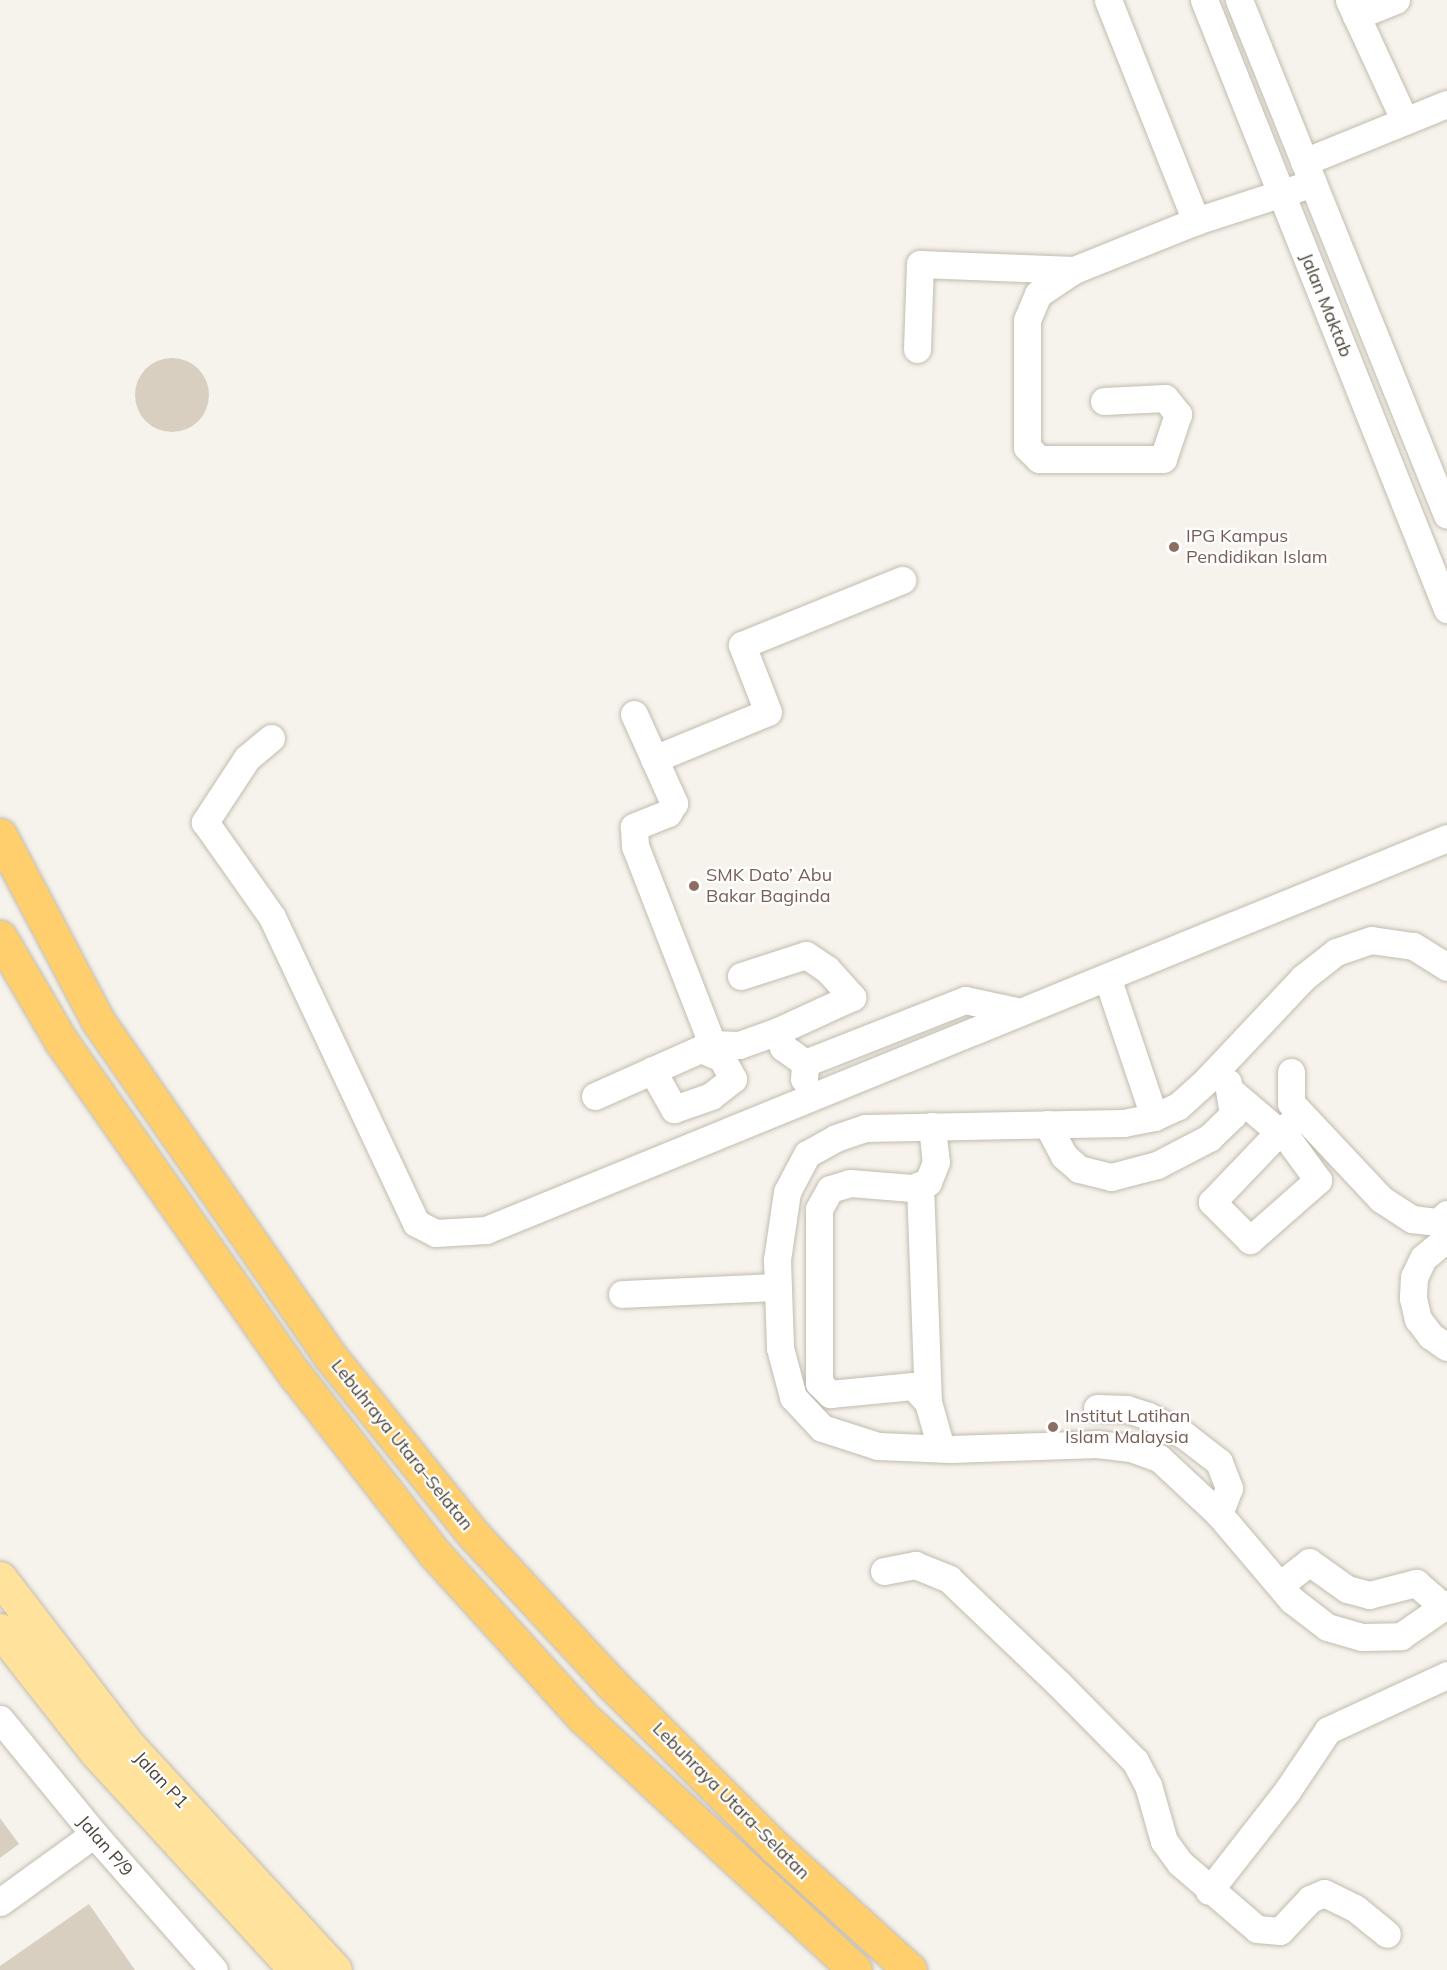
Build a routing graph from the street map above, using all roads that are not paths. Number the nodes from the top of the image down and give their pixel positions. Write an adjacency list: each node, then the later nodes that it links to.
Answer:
1 (1108, 0): 10 (street)
2 (1204, 0): 9 (street, Jalan Maktab)
3 (1239, 0): 8 (street, Jalan Maktab)
4 (1396, 0): 5 (street)
5 (1353, 8): 7 (street)
6 (1447, 104): 7 (street)
7 (1405, 121): 8 (street)
8 (1309, 172): 9 (street); 14 (street, Jalan Maktab)
9 (1282, 193): 10 (street); 16 (street, Jalan Maktab)
10 (1196, 221): 11 (street)
11 (1074, 270): 12 (street); 13 (street)
12 (917, 349)
13 (1104, 401)
14 (1447, 515)
15 (902, 580): 19 (street)
16 (1447, 609)
17 (634, 714): 19 (street)
18 (271, 738): 35 (street)
19 (654, 759): 28 (street)
20 (0, 835): 65 (highway, Lebuhraya Utara–Selatan)
21 (1447, 838): 25 (street)
22 (0, 937): 64 (highway, Lebuhraya Utara–Selatan)
23 (1447, 967): 30 (street)
24 (741, 976): 27 (street)
25 (1107, 977): 26 (street); 37 (street)
26 (1021, 1012): 29 (street); 35 (street)
27 (778, 1031): 28 (street); 29 (street)
28 (707, 1046): 31 (street); 31 (street)
29 (805, 1063): 35 (street)
30 (1222, 1064): 33 (street); 37 (street)
31 (652, 1070): 34 (street)
32 (1291, 1072): 36 (street)
33 (1232, 1092): 36 (street); 38 (street)
34 (595, 1096)
35 (804, 1100)
36 (1302, 1116): 41 (street)
37 (1154, 1118): 38 (street)
38 (1047, 1124): 39 (street)
39 (932, 1126): 40 (street); 43 (street)
40 (920, 1185): 46 (street); 46 (street)
41 (1447, 1214)
42 (1447, 1238): 45 (street)
43 (778, 1287): 44 (street); 48 (street)
44 (622, 1294)
45 (1447, 1347)
46 (928, 1402): 48 (street)
47 (1097, 1408): 49 (street)
48 (941, 1448): 49 (street)
49 (1219, 1514): 52 (street)
50 (884, 1571): 58 (street)
51 (0, 1578): 63 (main road, Jalan P1)
52 (1280, 1585): 53 (street); 53 (street)
53 (1445, 1605)
54 (0, 1630): 62 (main road, Jalan P1)
55 (1447, 1675): 58 (street)
56 (0, 1719): 57 (street, Jalan P/9)
57 (94, 1834): 59 (street); 61 (street, Jalan P/9)
58 (1209, 1891): 60 (street)
59 (0, 1902)
60 (1387, 1934)
61 (214, 1970)
62 (296, 1970)
63 (335, 1970)
64 (855, 1970)
65 (910, 1970)

